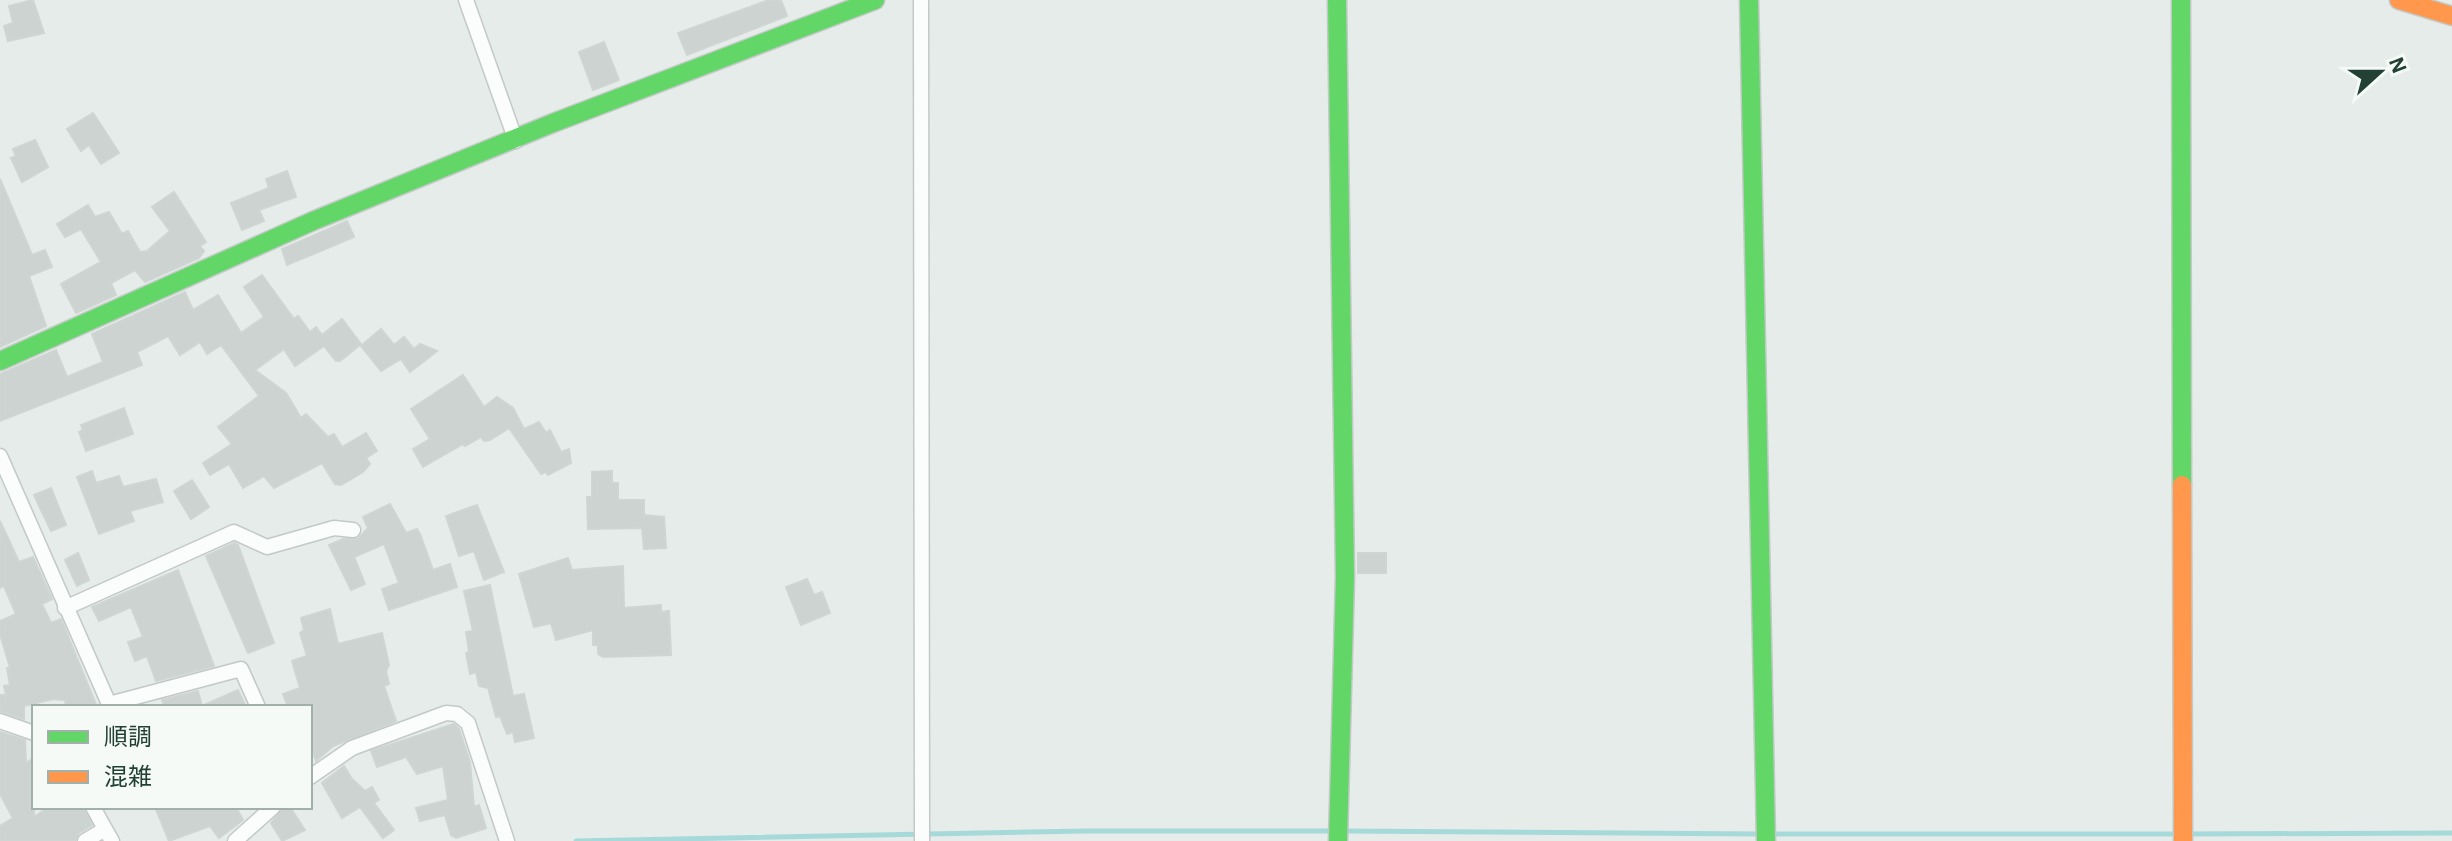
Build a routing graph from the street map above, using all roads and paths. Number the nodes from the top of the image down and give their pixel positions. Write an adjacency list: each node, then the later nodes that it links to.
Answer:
1 (466, 0): 9 (street)
2 (875, 0): 9 (street)
3 (921, 0): 25 (street)
4 (1337, 0): 26 (street)
5 (1749, 0): 20 (street)
6 (2181, 0): 27 (street)
7 (2399, 0): 8 (street)
8 (2452, 16)
9 (516, 141): 10 (street)
10 (0, 361)
11 (0, 456): 13 (street)
12 (353, 530): 13 (street)
13 (65, 608): 14 (street)
14 (257, 705)
15 (0, 721): 16 (street)
16 (32, 732)
17 (312, 776): 21 (street)
18 (94, 809): 22 (street)
19 (271, 809): 24 (street)
20 (1766, 832)
21 (506, 834)
22 (108, 835): 23 (street)
23 (85, 841)
24 (235, 841)
25 (922, 841)
26 (1338, 841)
27 (2183, 841)

